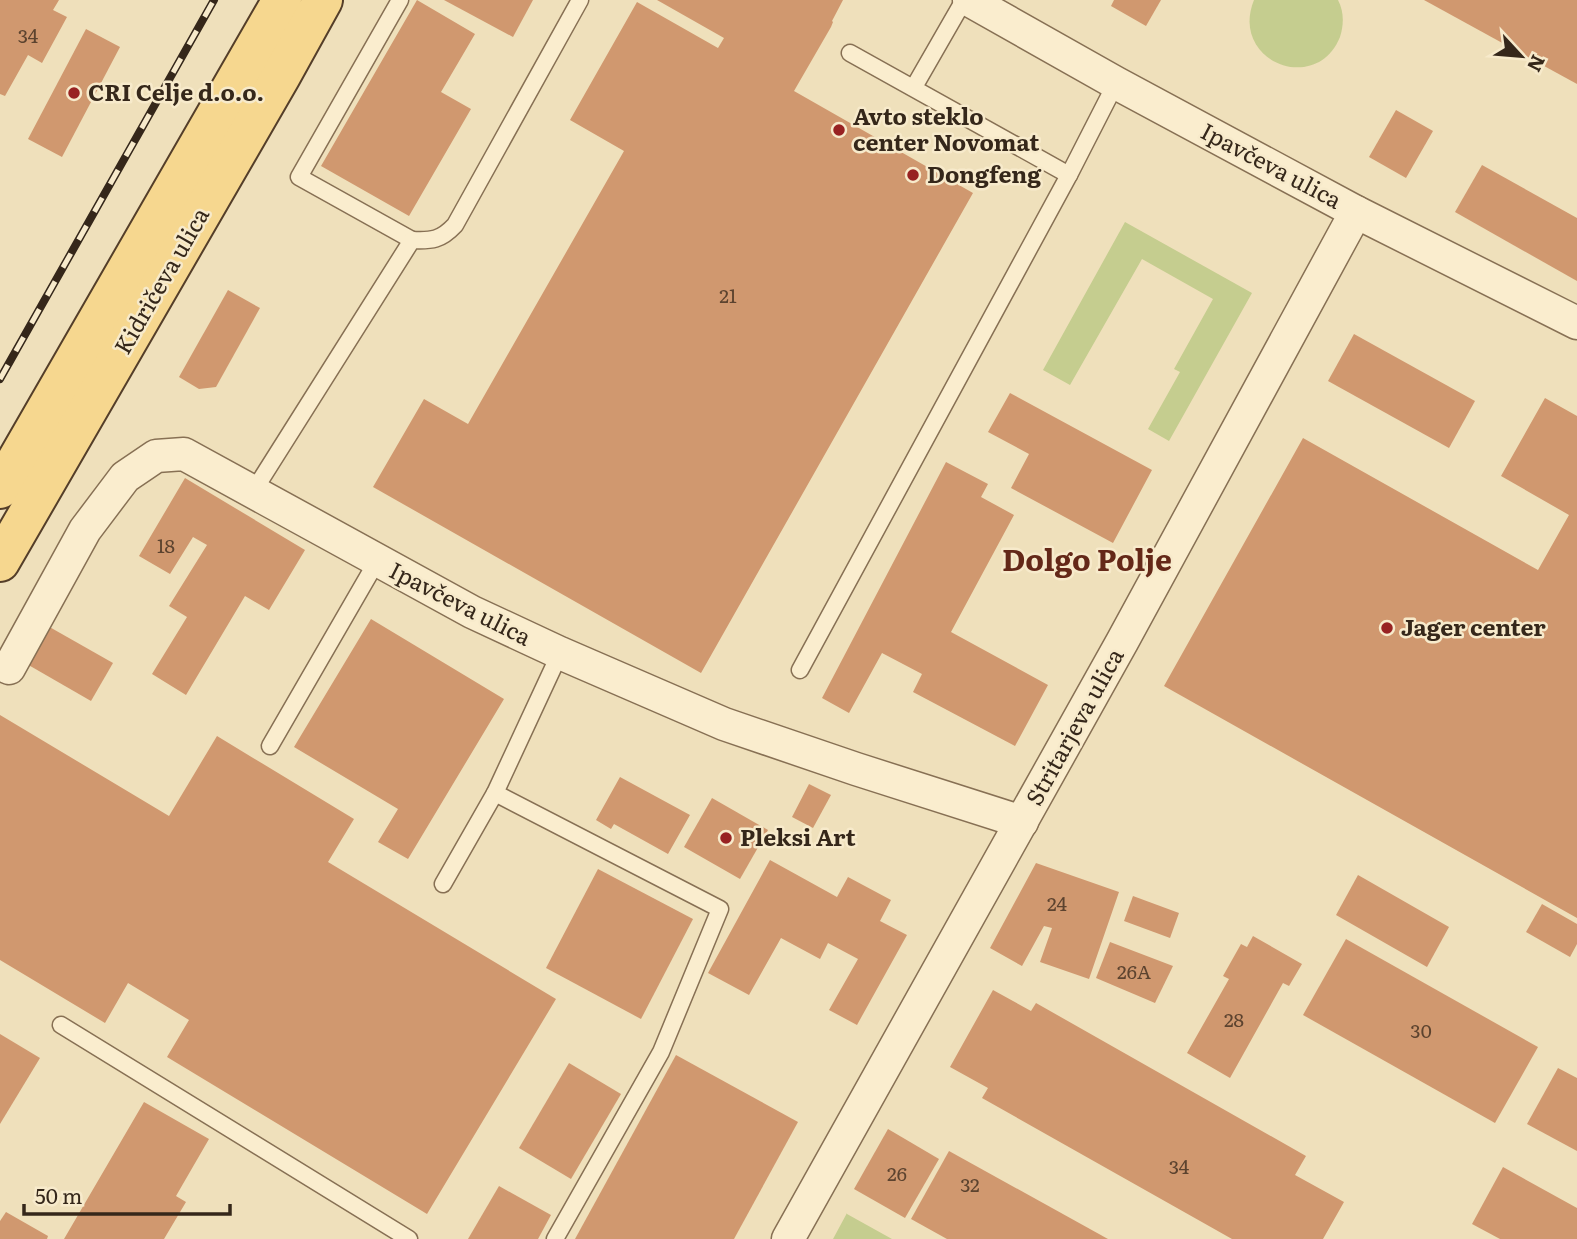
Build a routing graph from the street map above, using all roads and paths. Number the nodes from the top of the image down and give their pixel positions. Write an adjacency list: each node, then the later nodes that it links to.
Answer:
1 (282, 0): 13 (main road, Kidričeva ulica)
2 (323, 0): 16 (main road, Kidričeva ulica)
3 (400, 0): 11 (lane)
4 (580, 0): 11 (lane)
5 (966, 0): 7 (street, Ipavčeva ulica); 8 (lane)
6 (850, 53): 8 (lane)
7 (1116, 83): 9 (lane); 10 (street, Ipavčeva ulica)
8 (914, 87): 9 (lane)
9 (1069, 175): 19 (lane)
10 (1356, 212): 12 (street, Ipavčeva ulica); 22 (street, Stritarjeva ulica)
11 (412, 240): 14 (lane)
12 (1577, 323)
13 (0, 489)
14 (253, 492): 15 (street, Ipavčeva ulica); 18 (street, Ipavčeva ulica)
15 (377, 561): 17 (street, Ipavčeva ulica); 20 (lane)
16 (0, 562)
17 (560, 653): 21 (lane); 22 (street, Ipavčeva ulica)
18 (9, 668)
19 (800, 670)
20 (270, 746)
21 (495, 793): 23 (lane); 26 (lane)
22 (1022, 822): 27 (street, Stritarjeva ulica)
23 (443, 884)
24 (61, 1025): 25 (lane)
25 (409, 1239)
26 (555, 1239)
27 (788, 1239)

